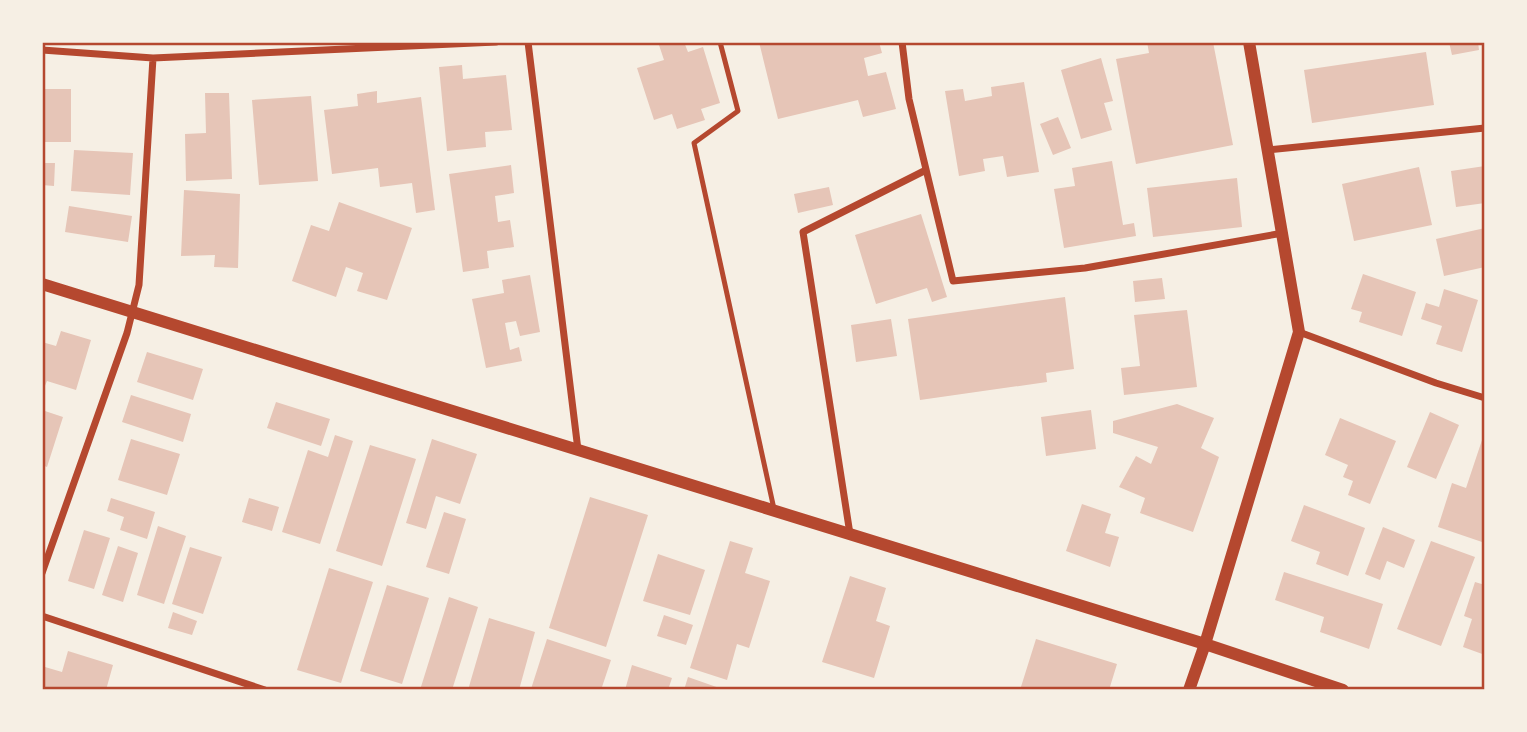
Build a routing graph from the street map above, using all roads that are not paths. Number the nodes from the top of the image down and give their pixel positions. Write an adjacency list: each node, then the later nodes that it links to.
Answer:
1 (496, 42): 7 (street)
2 (528, 42): 16 (street)
3 (720, 42): 17 (lane)
4 (902, 42): 10 (street)
5 (1249, 42): 9 (street)
6 (42, 50): 7 (street)
7 (153, 58): 13 (street)
8 (1485, 128): 9 (street)
9 (1268, 150): 11 (street)
10 (926, 170): 11 (street); 18 (street)
11 (1283, 233): 14 (street)
12 (42, 284): 13 (street)
13 (132, 312): 16 (street); 19 (street)
14 (1299, 332): 15 (street); 21 (street)
15 (1485, 398)
16 (578, 450): 17 (street)
17 (775, 511): 18 (street)
18 (850, 534): 21 (street)
19 (42, 573)
20 (42, 616): 22 (street)
21 (1205, 644): 23 (street); 24 (street)
22 (265, 690)
23 (1189, 690)
24 (1343, 690)

